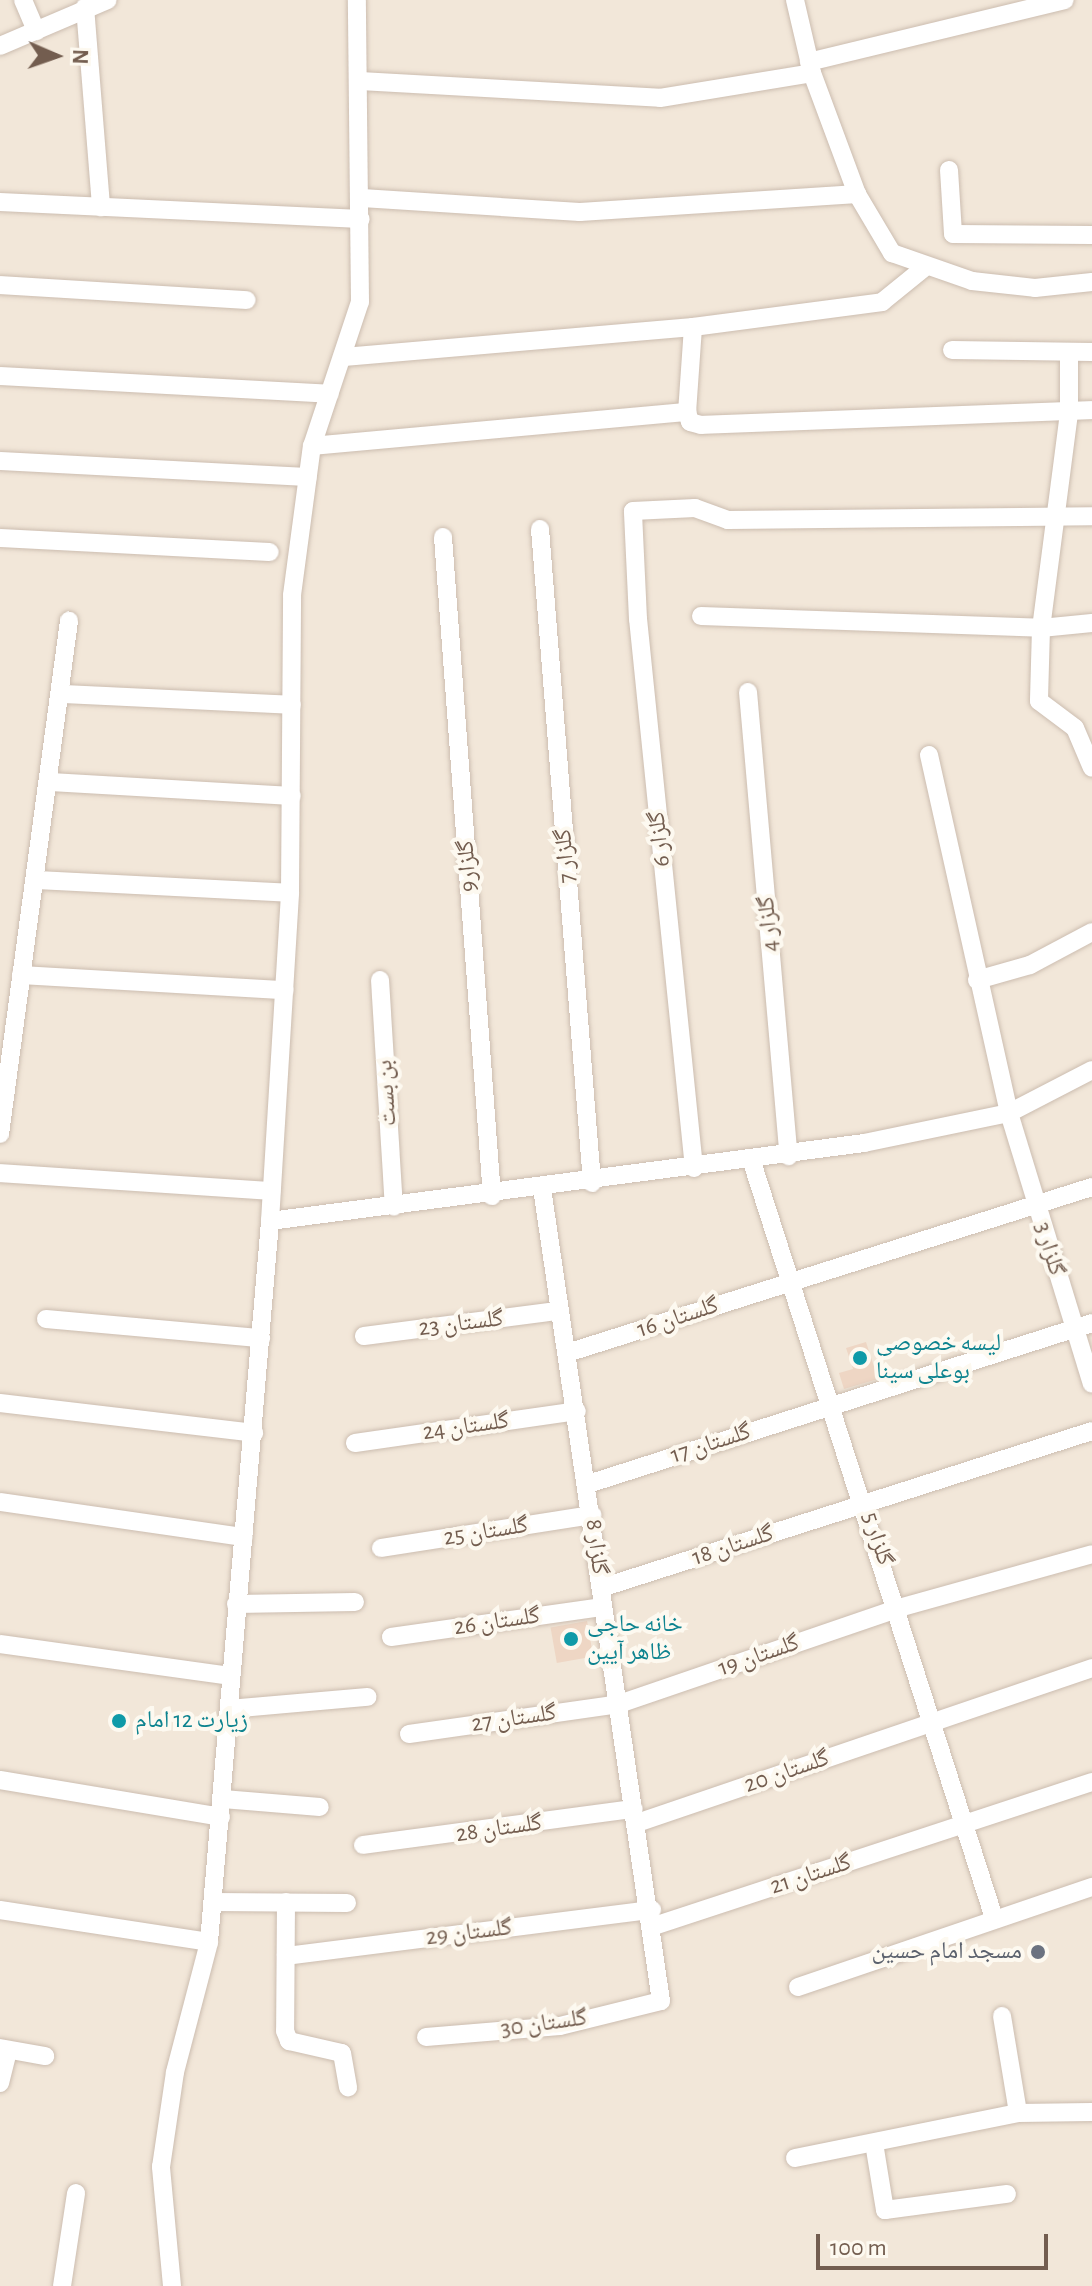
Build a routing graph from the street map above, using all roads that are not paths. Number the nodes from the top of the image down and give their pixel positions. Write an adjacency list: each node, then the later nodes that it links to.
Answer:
1 (23, 0): 7 (street)
2 (108, 0): 6 (street)
3 (357, 0): 10 (street)
4 (795, 0): 9 (street)
5 (1065, 0): 9 (street)
6 (85, 7): 7 (street); 15 (street)
7 (36, 31): 8 (street)
8 (0, 46)
9 (810, 68): 10 (street); 12 (street)
10 (360, 81): 13 (street)
11 (949, 170): 17 (street)
12 (857, 194): 13 (street); 18 (street)
13 (362, 198): 16 (street)
14 (0, 202): 15 (street)
15 (101, 207): 16 (street)
16 (361, 219): 26 (street)
17 (1092, 235)
18 (924, 268): 19 (street); 22 (street)
19 (1092, 282)
20 (0, 285): 21 (street)
21 (247, 300)
22 (693, 327): 26 (street); 30 (street)
23 (952, 350): 25 (street)
24 (1092, 352): 25 (street)
25 (1069, 355): 31 (street)
26 (344, 357): 28 (street)
27 (0, 376): 28 (street)
28 (330, 394): 32 (street)
29 (1092, 410): 31 (street)
30 (687, 412): 31 (street); 32 (street)
31 (1069, 413): 36 (street)
32 (312, 446): 34 (street)
33 (0, 461): 34 (street)
34 (308, 477): 47 (street)
35 (1092, 516): 36 (street)
36 (1060, 520): 44 (street); 65 (street, گلزار 6)
37 (540, 529): 67 (street, گلزار 7)
38 (443, 537): 71 (street, گلزار9)
39 (0, 538): 40 (street)
40 (270, 552)
41 (701, 616): 44 (street)
42 (69, 621): 46 (street)
43 (1092, 623): 44 (street)
44 (1041, 628): 48 (street)
45 (748, 692): 63 (street, گلزار 4)
46 (62, 694): 47 (street); 51 (street)
47 (292, 705): 52 (street)
48 (1084, 727): 50 (street)
49 (929, 755): 58 (street, گلزار 3)
50 (1092, 768)
51 (51, 782): 52 (street); 53 (street)
52 (292, 796): 54 (street)
53 (36, 880): 54 (street); 56 (street)
54 (290, 893): 59 (street)
55 (1092, 932): 58 (street)
56 (21, 975): 59 (street); 62 (street)
57 (380, 980): 73 (street, بن بست)
58 (977, 980): 61 (street, گلزار 3)
59 (285, 990): 70 (street)
60 (1092, 1070): 61 (street)
61 (1009, 1113): 63 (street); 72 (street, گلزار 3)
62 (0, 1134)
63 (789, 1156): 64 (street)
64 (752, 1162): 65 (street); 75 (street, گلزار 5)
65 (694, 1168): 67 (street)
66 (0, 1173): 70 (street)
67 (592, 1183): 69 (street)
68 (1092, 1187): 72 (street, گلستان 16)
69 (542, 1188): 71 (street); 76 (street, گلزار 8)
70 (271, 1191): 74 (street)
71 (492, 1196): 73 (street)
72 (1036, 1205): 75 (street, گلستان 16); 78 (street, گلزار 3)
73 (394, 1207): 74 (street)
74 (270, 1221): 80 (street)
75 (789, 1283): 81 (street, گلستان 16); 84 (street, گلزار 5)
76 (557, 1311): 79 (street, گلستان 23); 81 (street, گلزار 8)
77 (46, 1319): 80 (street)
78 (1083, 1326): 82 (street, گلزار 3); 84 (street, گلستان 17)
79 (364, 1336)
80 (261, 1338): 87 (street)
81 (567, 1353): 85 (street, گلزار 8)
82 (1092, 1384)
83 (0, 1403): 87 (street)
84 (834, 1405): 89 (street, گلستان 17); 91 (street, گلزار 5)
85 (577, 1411): 88 (street, گلستان 24); 89 (street, گلزار 8)
86 (1092, 1431): 91 (street, گلستان 18)
87 (254, 1433): 93 (street)
88 (355, 1443)
89 (588, 1484): 92 (street, گلزار 8)
90 (0, 1502): 93 (street)
91 (866, 1503): 96 (street, گلستان 18); 100 (street, گلزار 5)
92 (592, 1515): 94 (street, گلستان 25); 96 (street, گلزار 8)
93 (244, 1537): 98 (street)
94 (381, 1548)
95 (1092, 1554): 100 (street, گلستان 19)
96 (601, 1588): 99 (street, گلزار 8)
97 (355, 1602): 98 (street)
98 (236, 1604): 104 (street)
99 (603, 1607): 101 (street, گلستان 26); 106 (street, گلزار 8)
100 (899, 1608): 106 (street, گلستان 19); 108 (street, گلزار 5)
101 (391, 1637)
102 (0, 1644): 104 (street)
103 (1092, 1668): 108 (street, گلستان 20)
104 (230, 1676): 107 (street)
105 (367, 1697): 107 (street)
106 (619, 1704): 109 (street, گلستان 27); 114 (street, گلزار 8)
107 (229, 1709): 113 (street)
108 (936, 1722): 114 (street, گلستان 20); 115 (street, گلزار 5)
109 (409, 1734)
110 (0, 1780): 113 (street)
111 (1092, 1782): 115 (street, گلستان 21)
112 (320, 1807): 113 (street)
113 (222, 1808): 118 (street)
114 (636, 1816): 116 (street, گلستان 28); 122 (street, گلزار 8)
115 (968, 1823): 122 (street, گلستان 21); 123 (street, گلزار 5)
116 (363, 1845)
117 (1092, 1887): 123 (street)
118 (213, 1902): 119 (street); 124 (street)
119 (286, 1902): 120 (street); 125 (street)
120 (347, 1903)
121 (0, 1910): 124 (street)
122 (653, 1918): 125 (street, گلستان 29); 127 (street, گلزار 8)
123 (994, 1918): 126 (street)
124 (209, 1942): 141 (street)
125 (286, 1956): 133 (street)
126 (798, 1987)
127 (661, 2001): 129 (street, گلستان 30)
128 (1002, 2016): 135 (street)
129 (426, 2037)
130 (4, 2049): 131 (street); 132 (street)
131 (45, 2056)
132 (0, 2083)
133 (348, 2087)
134 (1092, 2112): 135 (street)
135 (1018, 2113): 136 (street)
136 (874, 2143): 137 (street); 139 (street)
137 (795, 2158)
138 (76, 2193): 140 (street)
139 (1007, 2194)
140 (62, 2286)
141 (172, 2286)

